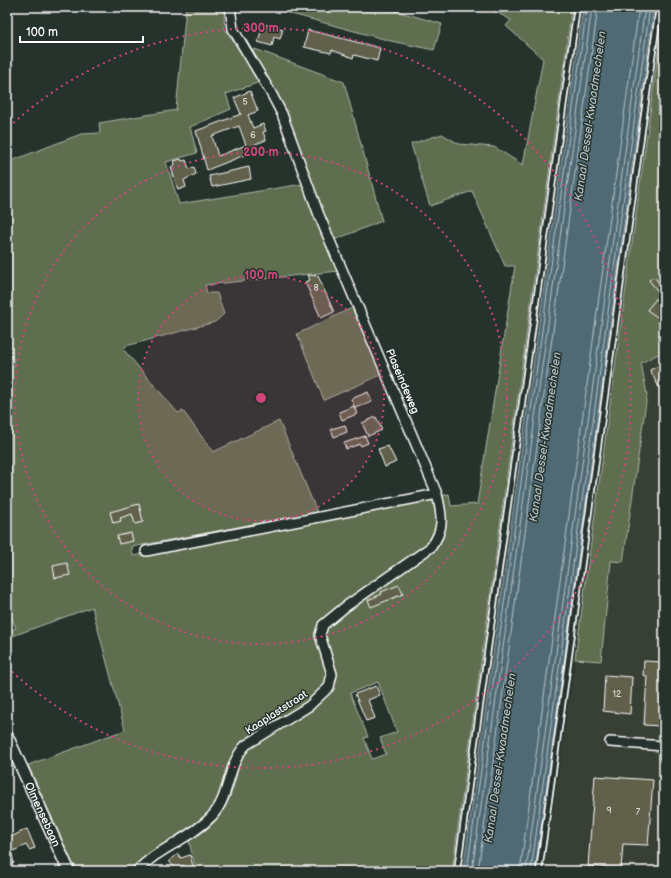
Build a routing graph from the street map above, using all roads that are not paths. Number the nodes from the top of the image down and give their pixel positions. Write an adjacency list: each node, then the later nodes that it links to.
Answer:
1 (230, 7): 4 (street, Plaseindeweg)
2 (577, 7): 11 (lane)
3 (659, 7): 12 (lane)
4 (437, 494): 5 (street); 10 (street, Kaaplaststraat)
5 (146, 551)
6 (7, 736): 9 (street, Olmensebaan)
7 (610, 742): 8 (street)
8 (664, 746)
9 (69, 871)
10 (137, 871)
11 (457, 871)
12 (539, 871)

